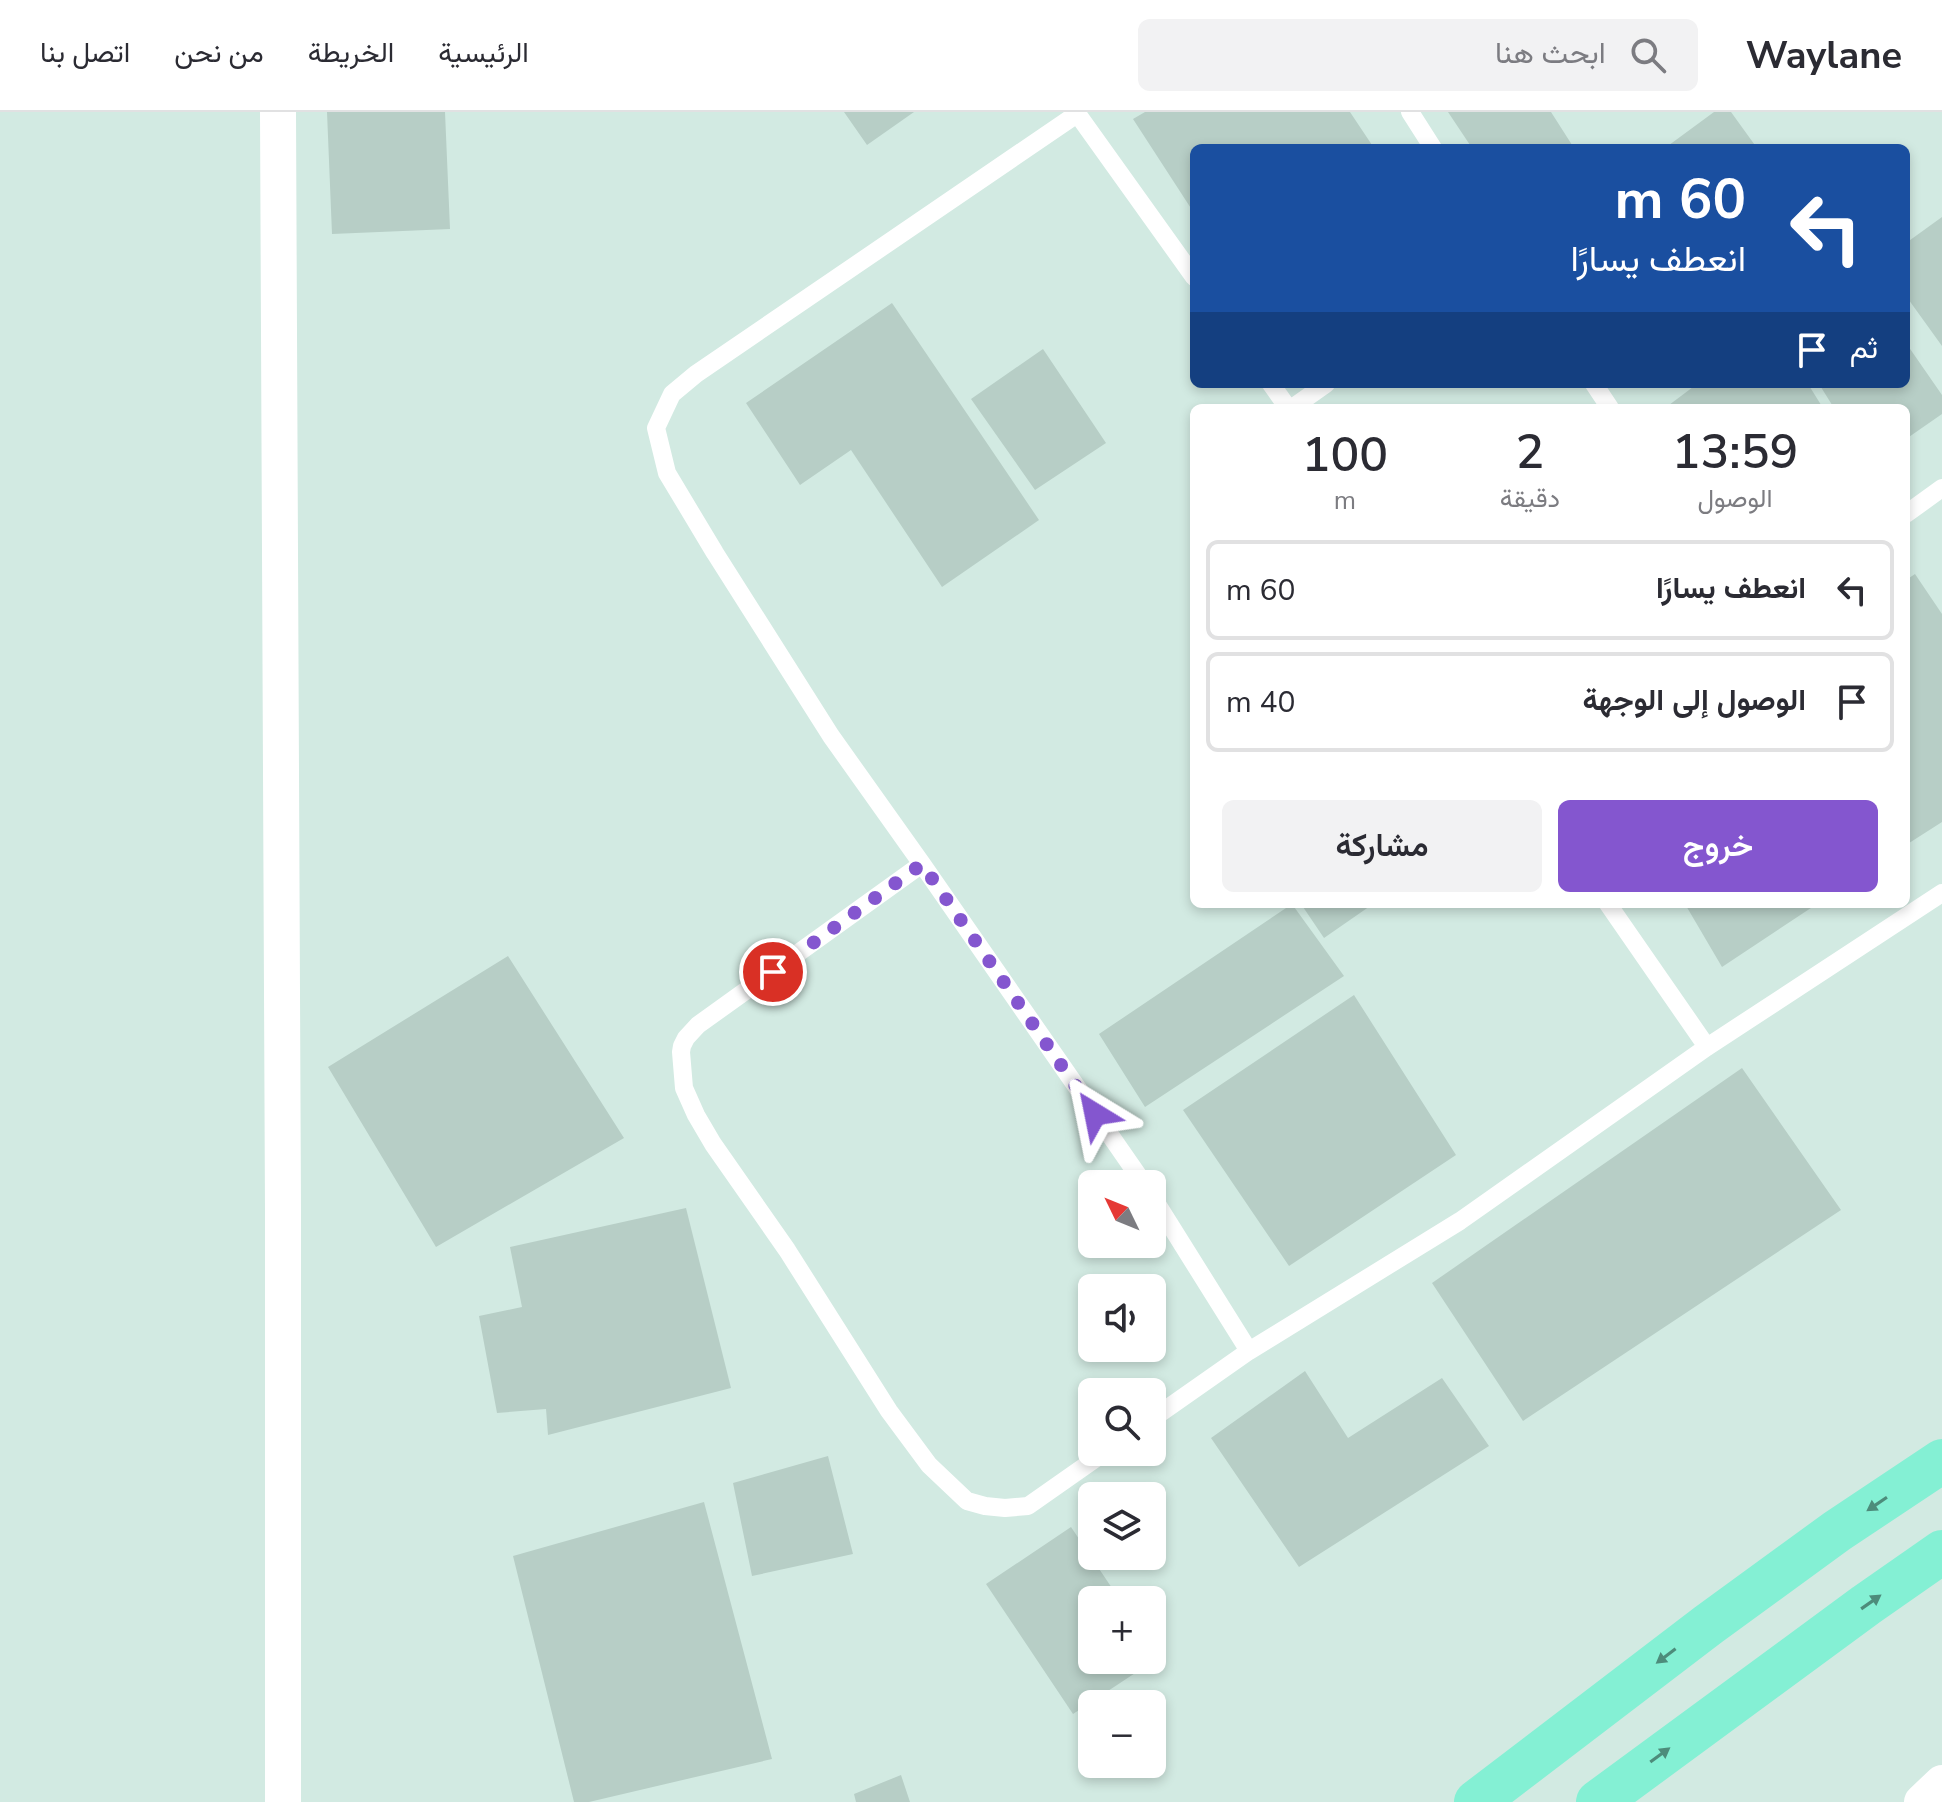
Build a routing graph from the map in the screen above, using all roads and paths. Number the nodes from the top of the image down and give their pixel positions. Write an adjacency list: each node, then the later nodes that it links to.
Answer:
1 (278, 112): 24 (street)
2 (1410, 112): 4 (lane)
3 (1076, 113): 5 (lane); 12 (lane)
4 (1430, 144)
5 (1190, 271)
6 (1274, 388): 8 (lane)
7 (1320, 388): 9 (lane)
8 (1287, 404)
9 (1296, 404)
10 (1942, 488): 11 (lane)
11 (1910, 511)
12 (922, 864): 16 (lane); 21 (lane)
13 (1942, 893): 15 (lane)
14 (1611, 908): 15 (lane)
15 (1707, 1047): 18 (lane)
16 (1134, 1170)
17 (1166, 1218): 18 (lane)
18 (1249, 1351): 19 (lane)
19 (1166, 1409)
20 (1942, 1461): 25 (highway, one-way to 25)
21 (1085, 1466)
22 (1942, 1552): 26 (highway, one-way to 22)
23 (1942, 1783): 27 (street)
24 (283, 1802)
25 (1476, 1802)
26 (1598, 1802)
27 (1922, 1802)

